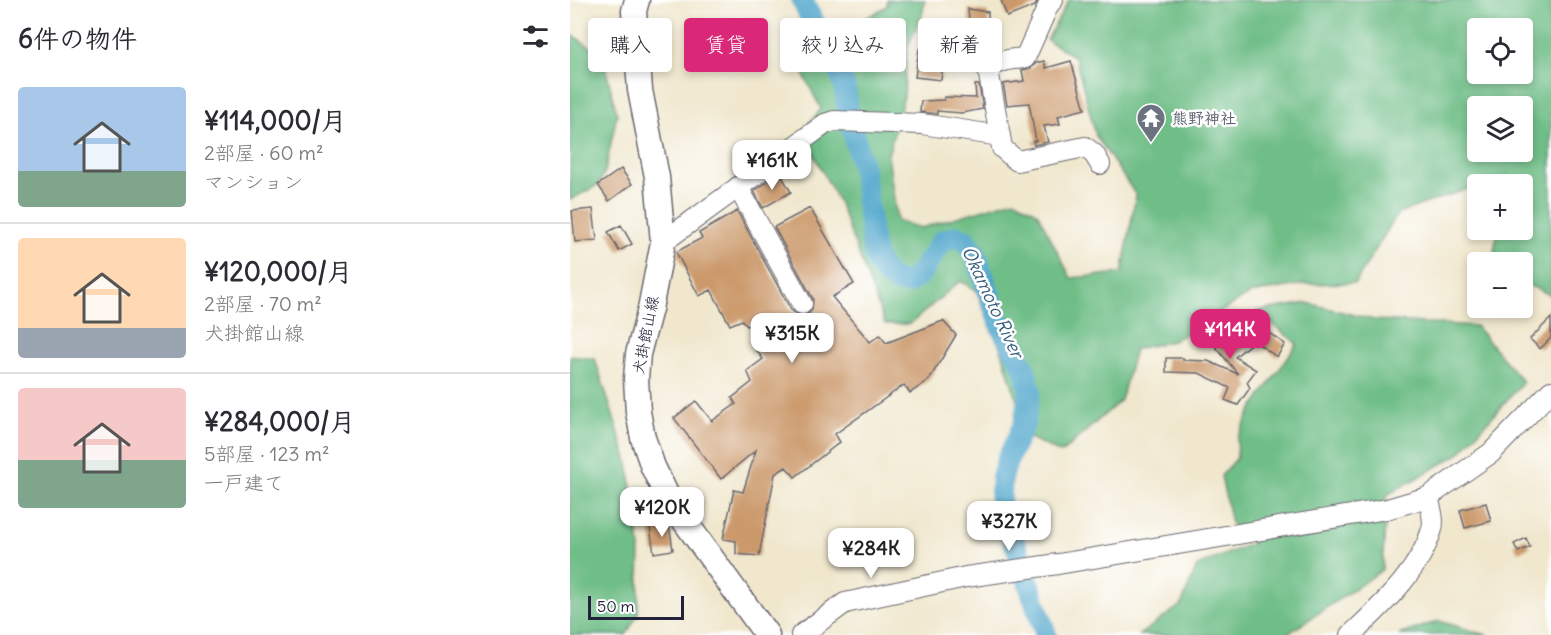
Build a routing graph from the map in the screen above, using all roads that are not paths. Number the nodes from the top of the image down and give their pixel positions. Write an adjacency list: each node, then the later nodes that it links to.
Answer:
1 (637, 0): 6 (main road, 犬掛館山線)
2 (1053, 0): 3 (street)
3 (1000, 136): 4 (street); 5 (street)
4 (1100, 164)
5 (738, 187): 6 (street); 7 (street)
6 (663, 242): 10 (main road, 犬掛館山線)
7 (802, 303)
8 (1551, 391): 9 (street)
9 (1428, 497): 11 (street); 12 (street)
10 (767, 635)
11 (801, 635)
12 (1352, 635)

